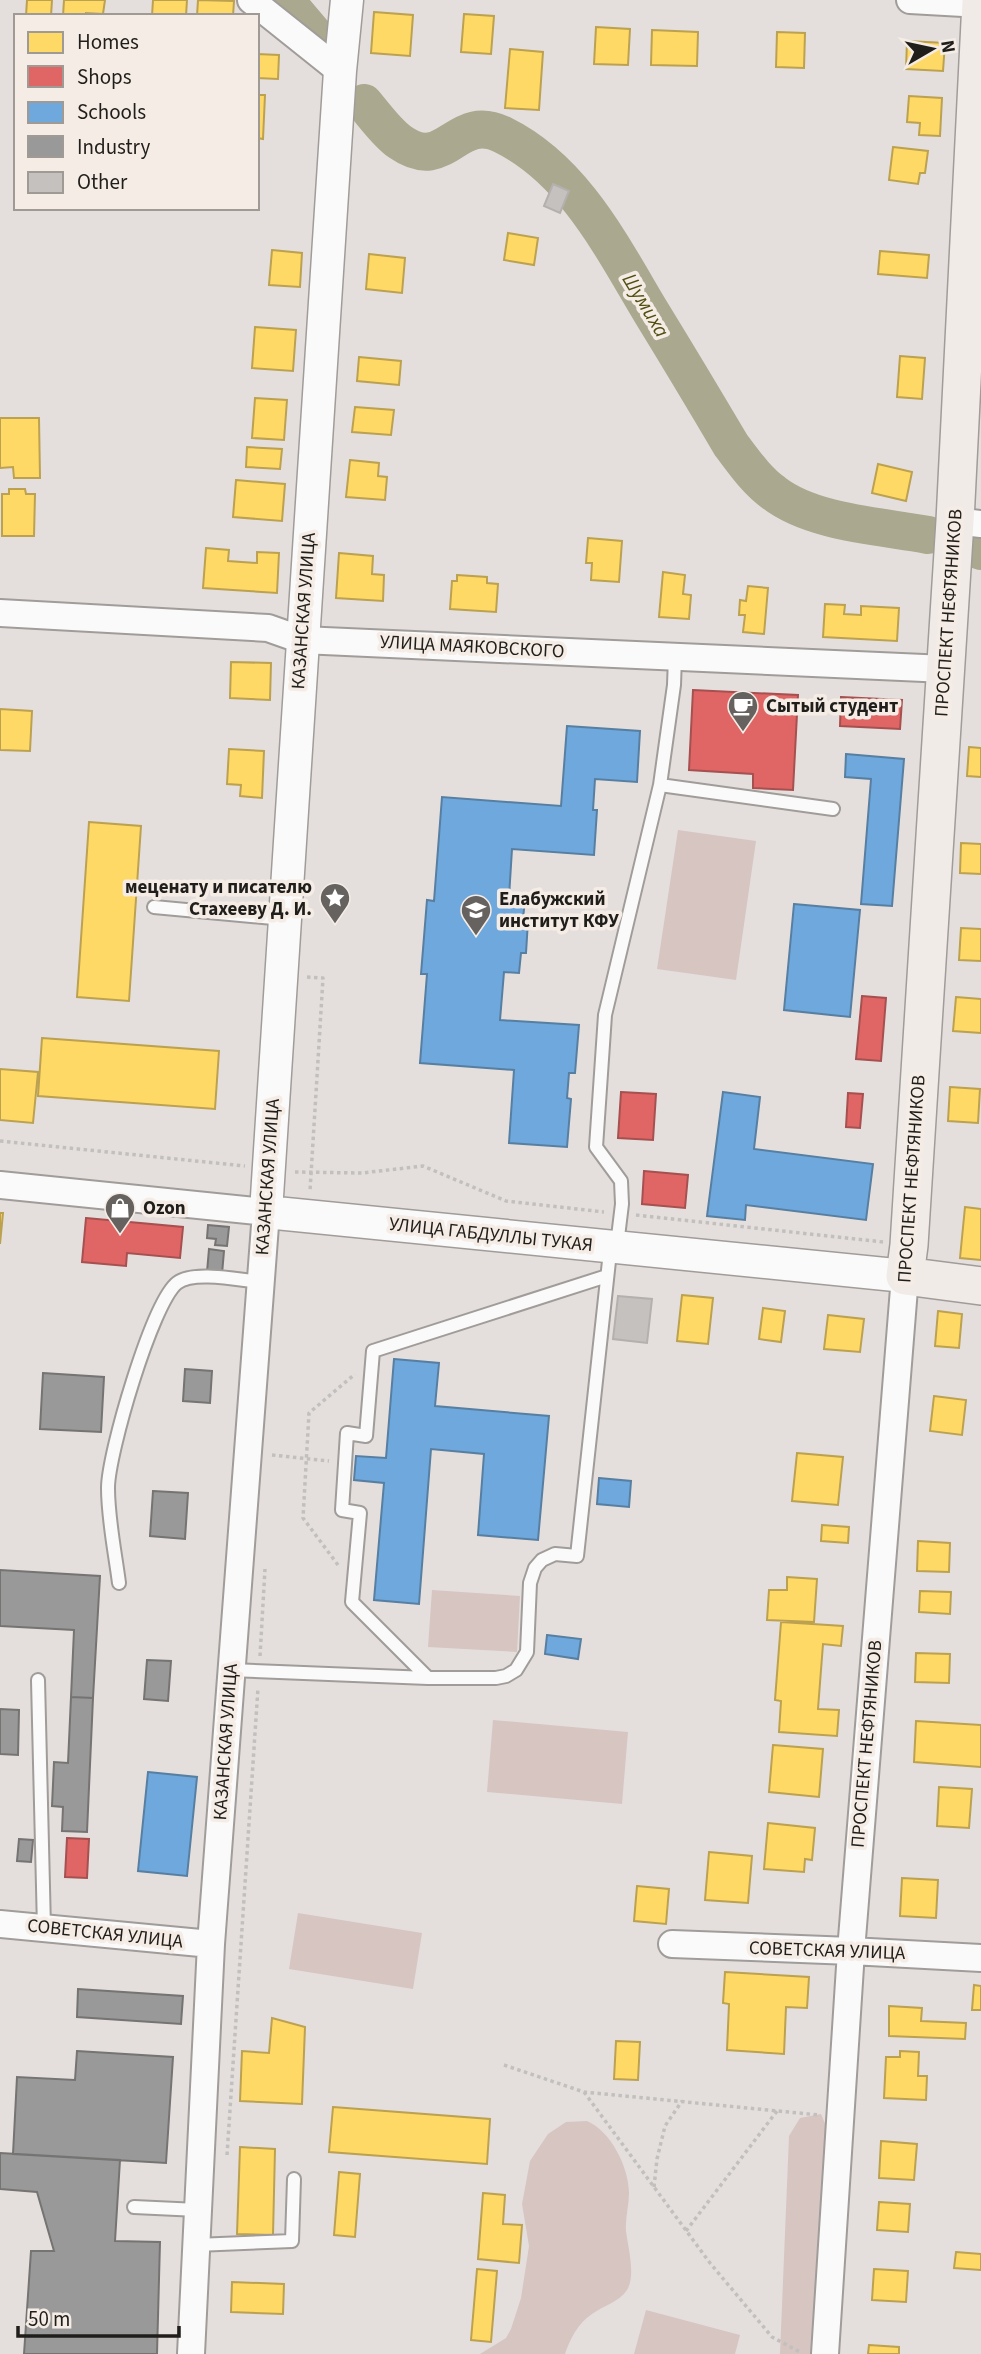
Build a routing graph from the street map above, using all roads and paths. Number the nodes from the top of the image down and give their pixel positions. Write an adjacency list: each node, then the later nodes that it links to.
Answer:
1 (251, 0): 5 (street)
2 (347, 0): 5 (street, КАЗАНСКАЯ УЛИЦА)
3 (910, 0): 4 (street)
4 (981, 3): 6 (main road, ПРОСПЕКТ НЕФТЯНИКОВ)
5 (340, 71): 8 (street, КАЗАНСКАЯ УЛИЦА)
6 (968, 523): 10 (main road, ПРОСПЕКТ НЕФТЯНИКОВ)
7 (0, 613): 8 (street, УЛИЦА МАЯКОВСКОГО)
8 (302, 640): 9 (street, УЛИЦА МАЯКОВСКОГО); 14 (street, КАЗАНСКАЯ УЛИЦА)
9 (675, 657): 10 (street, УЛИЦА МАЯКОВСКОГО); 11 (lane)
10 (946, 669): 24 (main road, ПРОСПЕКТ НЕФТЯНИКОВ)
11 (660, 785): 12 (lane); 21 (lane)
12 (834, 809)
13 (154, 907): 14 (lane)
14 (284, 919): 15 (street, КАЗАНСКАЯ УЛИЦА)
15 (281, 975): 17 (street, КАЗАНСКАЯ УЛИЦА); 18 (path)
16 (0, 1141): 17 (path)
17 (269, 1169): 18 (path); 20 (street, КАЗАНСКАЯ УЛИЦА)
18 (310, 1173): 21 (path); 22 (path)
19 (0, 1185): 20 (street, УЛИЦА ГАБДУЛЛЫ ТУКАЯ)
20 (266, 1212): 22 (street, УЛИЦА ГАБДУЛЛЫ ТУКАЯ); 25 (street, КАЗАНСКАЯ УЛИЦА)
21 (621, 1214): 23 (lane); 24 (path)
22 (311, 1217): 23 (street, УЛИЦА ГАБДУЛЛЫ ТУКАЯ)
23 (610, 1257): 24 (street, УЛИЦА ГАБДУЛЛЫ ТУКАЯ); 27 (lane); 36 (lane)
24 (907, 1261): 26 (main road, УЛИЦА ГАБДУЛЛЫ ТУКАЯ); 42 (street, ПРОСПЕКТ НЕФТЯНИКОВ)
25 (260, 1282): 32 (lane); 34 (street, КАЗАНСКАЯ УЛИЦА)
26 (981, 1286)
27 (373, 1358): 29 (path); 30 (lane)
28 (272, 1455): 29 (path)
29 (306, 1458): 30 (path); 33 (path)
30 (345, 1462): 33 (lane)
31 (265, 1563): 35 (path)
32 (119, 1583)
33 (354, 1586): 36 (lane)
34 (231, 1670): 35 (lane); 40 (street, КАЗАНСКАЯ УЛИЦА)
35 (259, 1672): 36 (lane); 49 (path)
36 (428, 1678)
37 (38, 1679): 39 (lane)
38 (0, 1924): 39 (street, СОВЕТСКАЯ УЛИЦА)
39 (44, 1928): 40 (street, СОВЕТСКАЯ УЛИЦА)
40 (211, 1944): 53 (street, КАЗАНСКАЯ УЛИЦА)
41 (673, 1944): 42 (street, СОВЕТСКАЯ УЛИЦА)
42 (850, 1951): 43 (street, СОВЕТСКАЯ УЛИЦА); 48 (street, ПРОСПЕКТ НЕФТЯНИКОВ)
43 (981, 1958)
44 (504, 2065): 45 (path)
45 (583, 2092): 46 (path); 51 (path)
46 (682, 2101): 47 (path); 51 (path)
47 (777, 2111): 48 (path); 54 (path)
48 (840, 2116): 58 (street, ПРОСПЕКТ НЕФТЯНИКОВ)
49 (226, 2165)
50 (294, 2179): 55 (lane)
51 (654, 2188): 54 (path)
52 (134, 2207): 53 (lane)
53 (198, 2210): 55 (street, КАЗАНСКАЯ УЛИЦА)
54 (686, 2231): 57 (path)
55 (196, 2245): 56 (street, КАЗАНСКАЯ УЛИЦА)
56 (191, 2354)
57 (804, 2354)
58 (825, 2354)

